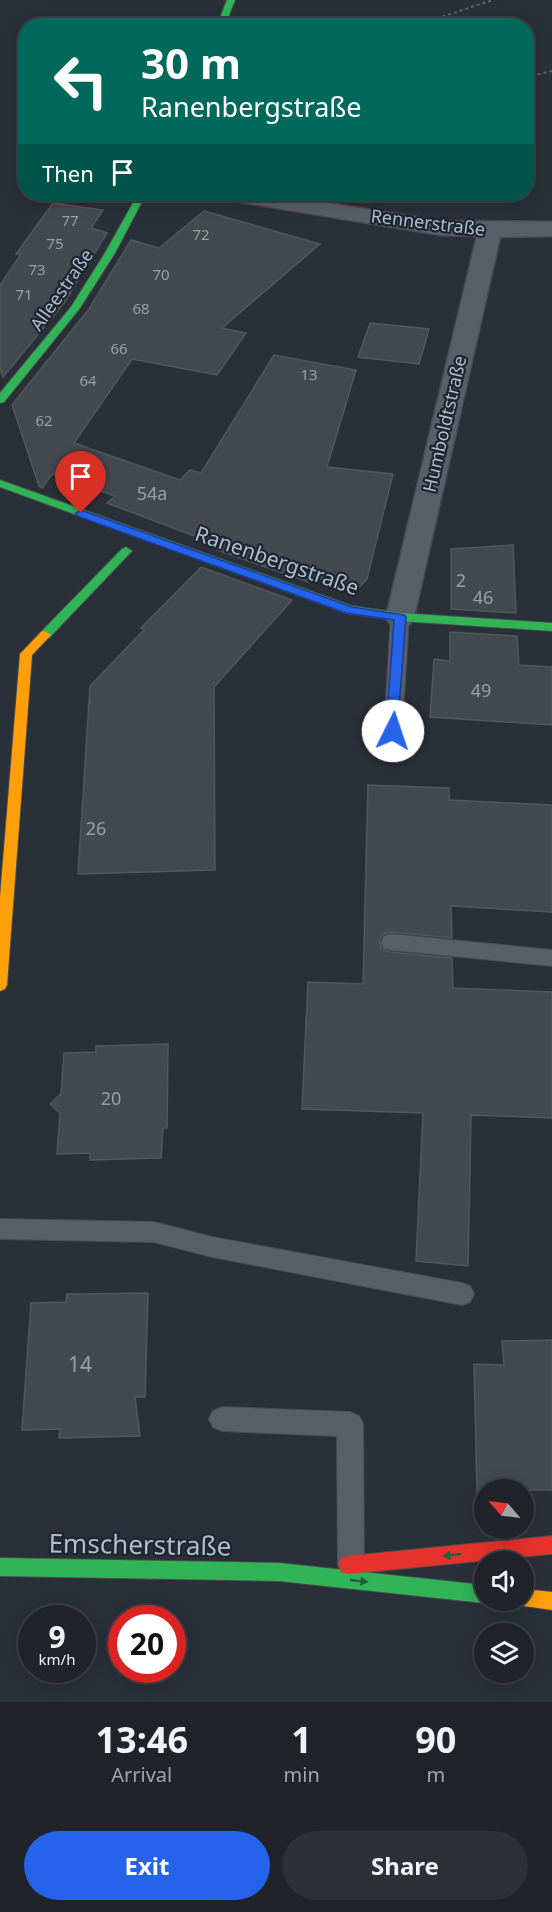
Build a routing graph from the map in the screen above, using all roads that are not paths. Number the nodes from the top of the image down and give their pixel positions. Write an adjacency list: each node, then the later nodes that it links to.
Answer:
1 (231, 0): 2 (street)
2 (224, 18)
3 (138, 201): 7 (street, Alleestraße)
4 (277, 201): 6 (street, Rennerstraße)
5 (552, 229): 6 (street, Rennerstraße)
6 (490, 230): 10 (street, Humboldtstraße)
7 (0, 400)
8 (0, 483): 10 (street, Ranenbergstraße)
9 (126, 552): 13 (street)
10 (400, 617): 11 (street, Ranenbergstraße); 12 (lane)
11 (552, 627)
12 (393, 731)
13 (7, 800): 16 (street)
14 (391, 942): 15 (lane)
15 (552, 958)
16 (0, 985)
17 (0, 1228): 18 (lane)
18 (462, 1294)
19 (222, 1419): 21 (lane)
20 (552, 1545): 21 (street, Emscherstraße, one-way to 21)
21 (351, 1565): 23 (street, Emscherstraße)
22 (0, 1567): 23 (street, Emscherstraße)
23 (279, 1572): 24 (street, Emscherstraße, one-way to 24)
24 (474, 1593)
25 (534, 1599): 26 (street)
26 (552, 1601)

